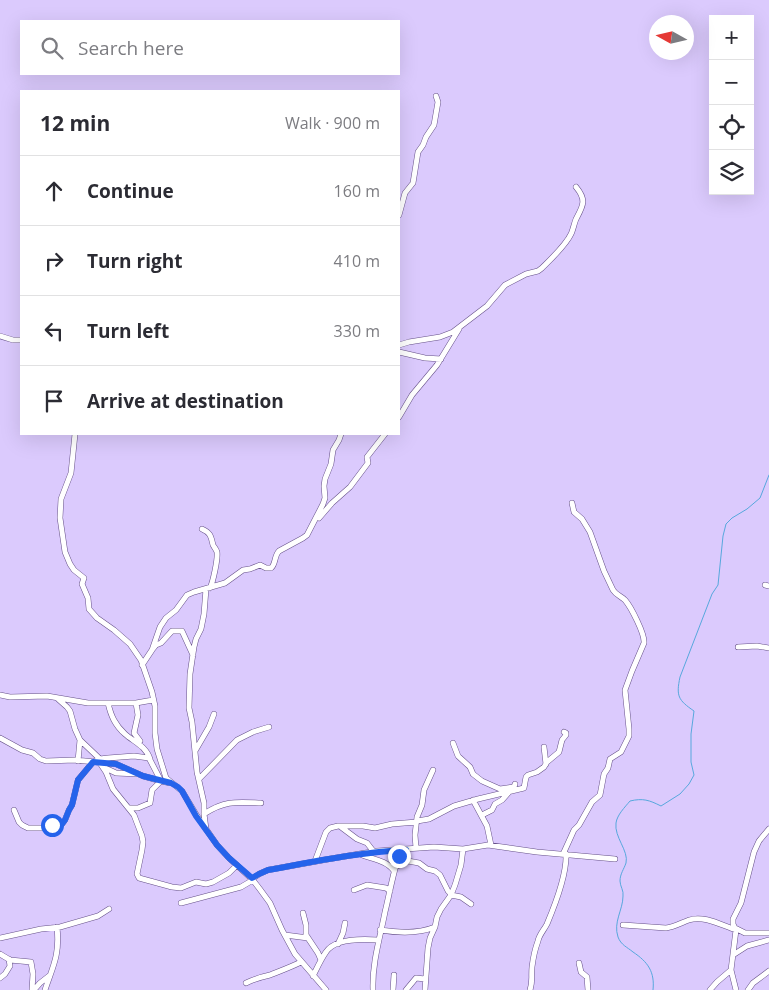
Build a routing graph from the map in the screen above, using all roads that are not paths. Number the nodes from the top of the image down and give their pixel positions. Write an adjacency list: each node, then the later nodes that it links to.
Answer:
1 (436, 96): 3 (street)
2 (576, 187): 4 (street)
3 (400, 211)
4 (460, 327): 7 (street); 9 (street)
5 (0, 336): 6 (street)
6 (20, 340)
7 (400, 345)
8 (400, 352): 9 (street)
9 (441, 359): 10 (street)
10 (400, 415)
11 (75, 435): 22 (street)
12 (342, 435): 15 (street)
13 (384, 435): 15 (street)
14 (572, 503): 66 (street)
15 (313, 524): 17 (street)
16 (202, 529): 17 (street)
17 (208, 588): 20 (street); 21 (street)
18 (738, 646): 19 (street)
19 (769, 648)
20 (152, 650): 21 (street); 22 (street)
21 (193, 654): 36 (street)
22 (142, 665): 25 (street)
23 (0, 695): 24 (street)
24 (56, 697): 26 (street); 32 (street)
25 (154, 700): 27 (street); 46 (street)
26 (108, 703): 27 (street); 34 (street)
27 (136, 703): 34 (street)
28 (214, 714): 36 (street)
29 (269, 727): 44 (street)
30 (564, 732): 41 (street)
31 (0, 738): 38 (street)
32 (80, 740): 38 (street); 40 (street)
33 (453, 743): 48 (street)
34 (143, 747): 37 (street)
35 (544, 747): 41 (street)
36 (195, 752): 44 (street)
37 (150, 759): 40 (street); 45 (street)
38 (78, 760): 39 (street)
39 (93, 762): 40 (street); 54 (street)
40 (101, 763): 43 (street); 43 (street); 53 (street)
41 (546, 764): 49 (street)
42 (433, 770): 57 (street)
43 (138, 774): 45 (street)
44 (199, 779): 55 (street)
45 (161, 781): 46 (street); 53 (street)
46 (171, 783): 60 (street)
47 (515, 784): 48 (street)
48 (490, 786): 50 (street)
49 (510, 792): 50 (street); 56 (street)
50 (484, 797): 51 (street)
51 (473, 800): 56 (street); 57 (street)
52 (261, 803): 55 (street)
53 (130, 808): 70 (street)
54 (14, 810)
55 (204, 814): 60 (street)
56 (482, 815): 61 (street)
57 (417, 821): 58 (street); 62 (street)
58 (340, 826): 65 (street); 69 (street)
59 (769, 829): 84 (street)
60 (207, 831): 70 (street)
61 (491, 845): 63 (street); 66 (street)
62 (416, 848): 63 (street); 64 (street)
63 (463, 849): 75 (street)
64 (406, 850): 65 (street); 71 (street)
65 (374, 852): 67 (street)
66 (565, 853): 68 (street); 114 (street)
67 (360, 854): 69 (street); 71 (street)
68 (615, 859)
69 (315, 861): 72 (street)
70 (236, 865): 72 (street)
71 (395, 870): 74 (street); 75 (street)
72 (252, 879): 76 (street); 87 (street)
73 (354, 890): 74 (street)
74 (390, 891): 85 (street)
75 (451, 894): 77 (street); 82 (street)
76 (181, 903)
77 (471, 904)
78 (109, 909): 83 (street)
79 (303, 913): 89 (street)
80 (345, 924): 92 (street)
81 (623, 925): 84 (street)
82 (435, 927): 85 (street); 105 (street)
83 (57, 928): 88 (street); 101 (street)
84 (736, 929): 86 (street); 94 (street)
85 (380, 930): 90 (street)
86 (769, 933)
87 (285, 935): 89 (street); 97 (street)
88 (0, 938)
89 (308, 938): 96 (street)
90 (378, 940): 92 (street); 110 (street)
91 (769, 940): 94 (street)
92 (338, 944): 96 (street)
93 (0, 954): 95 (street)
94 (733, 955): 99 (street)
95 (9, 959): 104 (street); 107 (street)
96 (321, 960): 103 (street)
97 (301, 962): 103 (street); 106 (street)
98 (579, 963): 115 (street)
99 (731, 970): 116 (street); 117 (street)
100 (769, 971): 118 (street)
101 (51, 974): 107 (street); 108 (street)
102 (394, 975): 111 (street)
103 (313, 976): 109 (street)
104 (0, 978)
105 (425, 979): 112 (street); 113 (street)
106 (246, 983)
107 (33, 990)
108 (45, 990)
109 (326, 990)
110 (373, 990)
111 (393, 990)
112 (406, 990)
113 (424, 990)
114 (530, 990)
115 (588, 990)
116 (710, 990)
117 (736, 990)
118 (748, 990)

